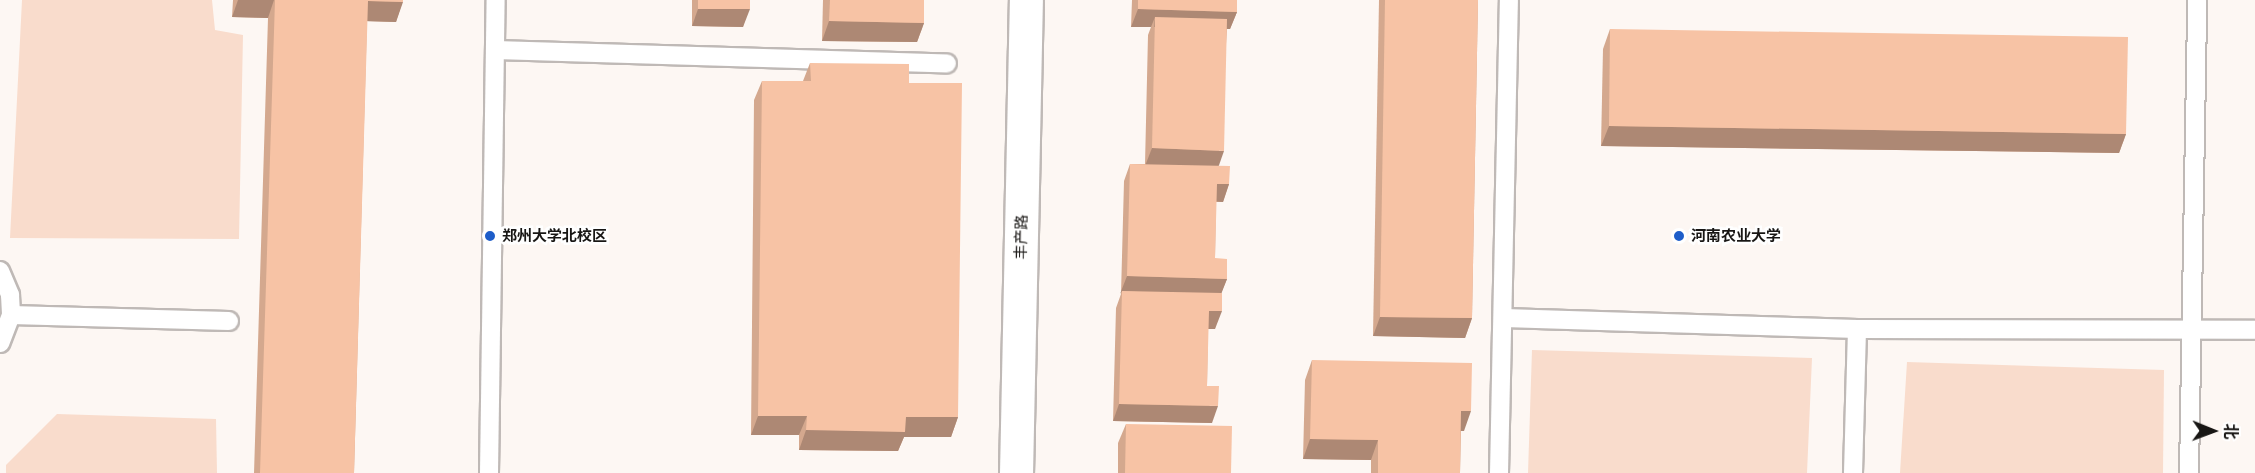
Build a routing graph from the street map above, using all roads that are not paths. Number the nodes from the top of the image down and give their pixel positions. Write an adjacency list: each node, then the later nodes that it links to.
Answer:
1 (496, 0): 5 (lane)
2 (1026, 0): 16 (street, 丰产路)
3 (1509, 0): 9 (lane)
4 (2197, 0): 12 (lane)
5 (495, 50): 6 (lane); 15 (lane)
6 (947, 63)
7 (0, 270): 8 (lane)
8 (11, 315): 10 (lane); 14 (lane)
9 (1504, 318): 11 (lane); 17 (lane)
10 (229, 321)
11 (1857, 329): 12 (lane); 18 (lane)
12 (2191, 329): 13 (lane); 19 (lane)
13 (2255, 330)
14 (0, 343)
15 (489, 473)
16 (1016, 473)
17 (1499, 473)
18 (1853, 473)
19 (2189, 473)

